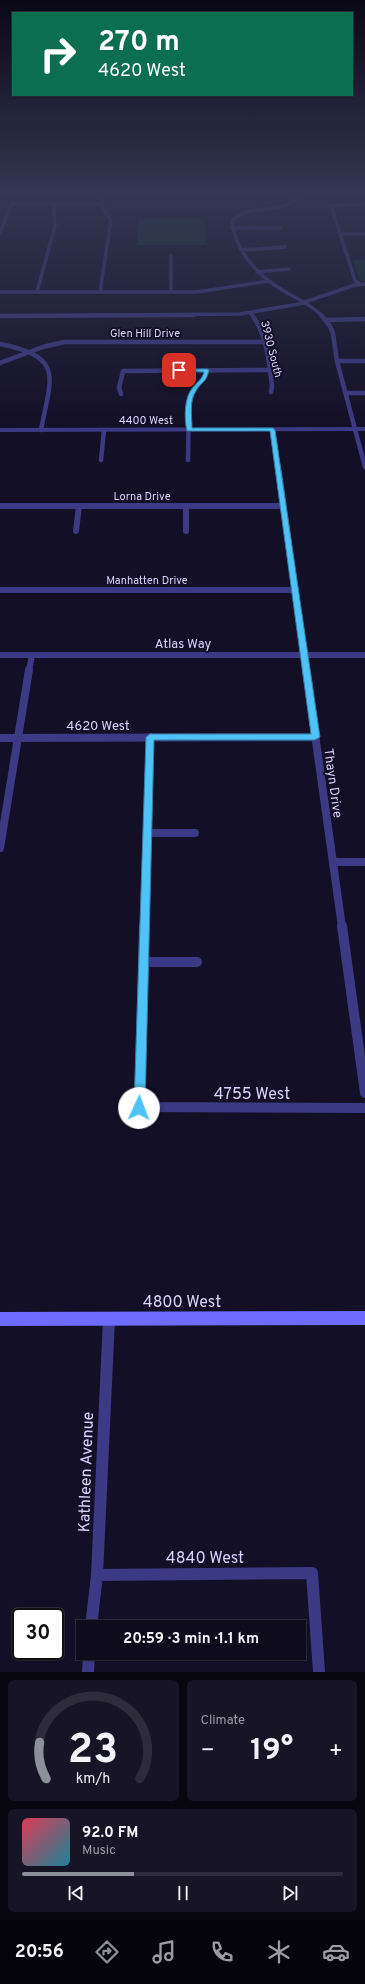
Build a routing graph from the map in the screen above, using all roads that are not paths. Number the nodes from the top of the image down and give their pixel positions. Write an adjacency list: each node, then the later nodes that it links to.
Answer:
1 (42, 272): 10 (street)
2 (103, 272): 11 (street)
3 (171, 272): 12 (street)
4 (257, 272): 6 (street)
5 (353, 272): 7 (street)
6 (269, 282): 12 (street); 13 (street)
7 (359, 284): 8 (street); 13 (street)
8 (365, 284)
9 (0, 292): 10 (street)
10 (37, 292): 11 (street)
11 (100, 292): 12 (street)
12 (171, 292)
13 (305, 302): 14 (street); 17 (street)
14 (251, 313): 15 (street); 18 (street, 3930 South)
15 (0, 316)
16 (365, 319): 17 (street)
17 (326, 320): 21 (street)
18 (263, 342): 20 (street, Glen Hill Drive); 25 (street, 3930 South)
19 (0, 344): 20 (street)
20 (29, 352): 23 (street, Glen Hill Drive); 32 (street)
21 (337, 361): 22 (street); 27 (street)
22 (365, 361)
23 (0, 363)
24 (207, 370): 25 (street); 29 (street); 34 (street)
25 (270, 370): 26 (street, 3930 South)
26 (271, 392)
27 (346, 393): 28 (street); 36 (street)
28 (365, 393)
29 (121, 394)
30 (365, 429): 36 (street, 4400 West)
31 (0, 430): 32 (street, 4400 West)
32 (41, 430): 33 (street, 4400 West)
33 (104, 430): 34 (street, 4400 West); 37 (street)
34 (189, 430): 35 (street, 4400 West); 38 (street)
35 (273, 430): 36 (street, 4400 West); 43 (street, Thayn Drive)
36 (355, 430): 39 (street)
37 (101, 460)
38 (188, 460)
39 (365, 467)
40 (0, 506): 41 (street, Lorna Drive)
41 (79, 506): 42 (street, Lorna Drive); 44 (street)
42 (186, 506): 43 (street, Lorna Drive); 45 (street)
43 (283, 506): 47 (street, Thayn Drive)
44 (76, 531)
45 (186, 531)
46 (0, 590): 47 (street, Manhatten Drive)
47 (295, 590): 50 (street, Thayn Drive)
48 (0, 655): 49 (street, Atlas Way)
49 (32, 655): 50 (street, Atlas Way); 55 (street)
50 (304, 655): 51 (street, Atlas Way); 53 (street, Thayn Drive)
51 (365, 655)
52 (150, 737): 53 (street, 4620 West); 55 (street, 4620 West); 56 (street)
53 (315, 737): 59 (street, Thayn Drive)
54 (0, 738): 55 (street, 4620 West)
55 (18, 738): 58 (street)
56 (148, 833): 57 (street); 61 (street)
57 (196, 833)
58 (0, 848)
59 (333, 862): 60 (street); 63 (street, Thayn Drive)
60 (365, 862)
61 (144, 962): 62 (street); 64 (street, 4755 West)
62 (197, 962)
63 (365, 1093)
64 (365, 1108)
65 (365, 1318): 67 (main road, 4800 West)
66 (0, 1319): 67 (main road, 4800 West)
67 (108, 1319): 68 (street, Kathleen Avenue)
68 (97, 1575): 69 (street, Kathleen Avenue); 72 (street, 4840 West)
69 (92, 1620)
70 (89, 1660): 71 (street)
71 (88, 1672)
72 (319, 1672)

